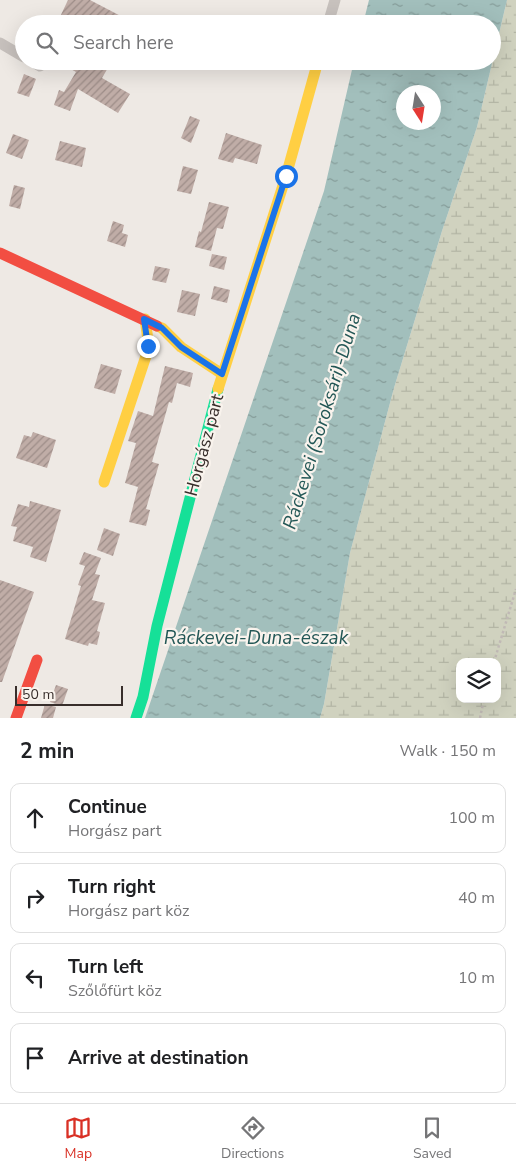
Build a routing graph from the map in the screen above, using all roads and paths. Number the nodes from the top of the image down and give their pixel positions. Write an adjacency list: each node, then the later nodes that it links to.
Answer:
1 (335, 0): 2 (street)
2 (331, 15)
3 (0, 43): 4 (street)
4 (15, 52)
5 (315, 70): 8 (street, Horgász part)
6 (0, 253): 7 (street)
7 (144, 319): 8 (street); 9 (street)
8 (222, 374): 15 (street, Horgász part)
9 (104, 482)
10 (516, 589): 11 (path)
11 (495, 658)
12 (37, 660): 14 (street)
13 (483, 703): 16 (path)
14 (16, 718)
15 (136, 718)
16 (480, 718)

